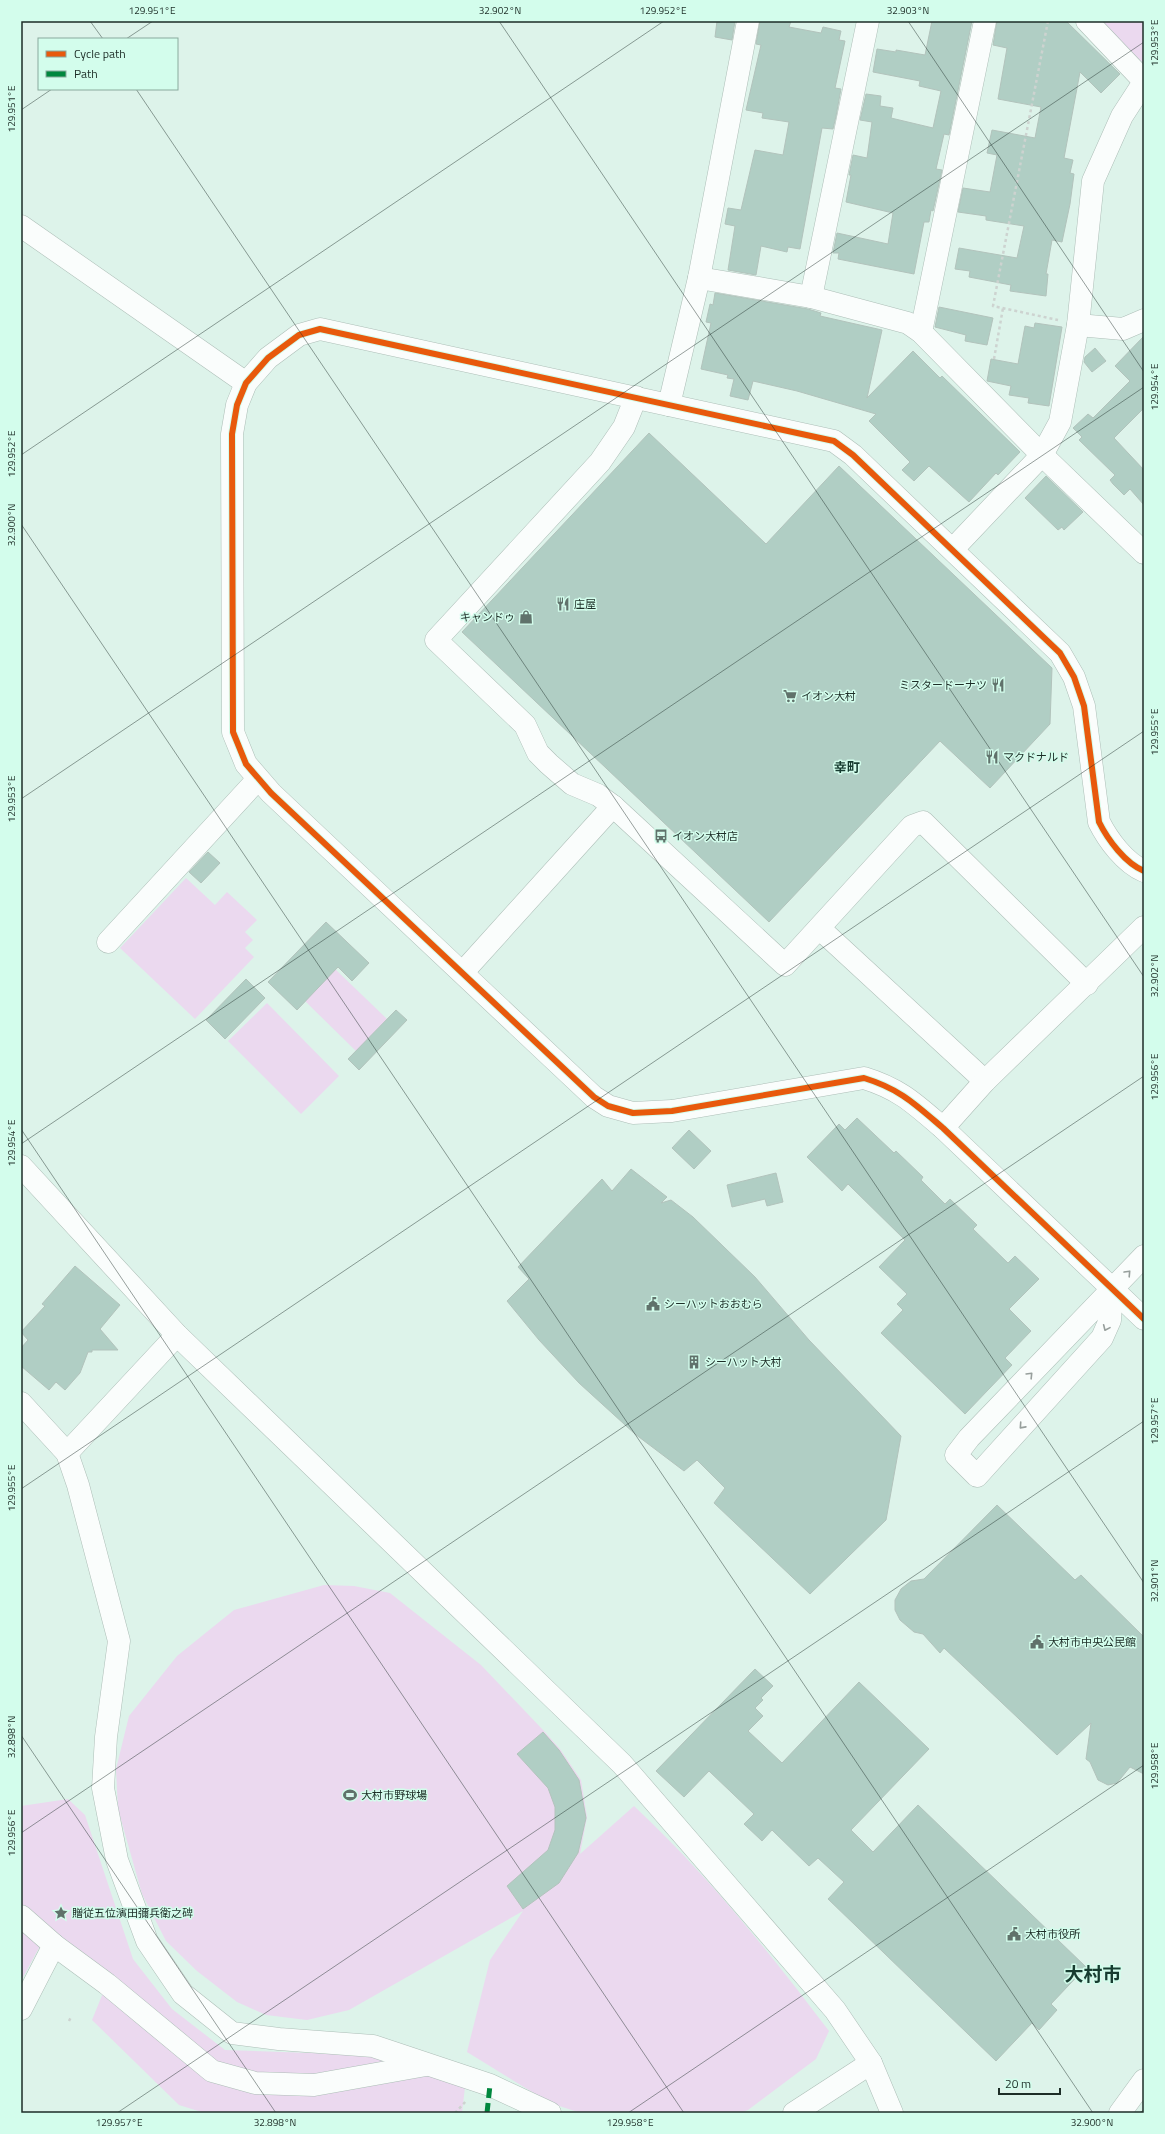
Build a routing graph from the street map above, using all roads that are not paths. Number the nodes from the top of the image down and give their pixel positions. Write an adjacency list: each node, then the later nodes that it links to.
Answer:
1 (748, 21): 7 (main road)
2 (868, 21): 8 (main road)
3 (985, 21): 11 (main road)
4 (1086, 21): 5 (main road)
5 (1144, 82): 10 (main road)
6 (21, 226): 12 (main road)
7 (699, 278): 8 (main road); 14 (main road)
8 (811, 297): 11 (main road)
9 (1144, 320): 10 (main road)
10 (1078, 324): 15 (main road)
11 (921, 332): 15 (main road)
12 (246, 384): 13 (main road); 18 (main road)
13 (636, 397): 14 (main road); 19 (main road)
14 (669, 405): 17 (main road)
15 (1042, 455): 16 (main road); 17 (main road)
16 (1141, 543)
17 (953, 550): 20 (main road)
18 (258, 779): 23 (main road); 24 (main road)
19 (613, 806): 22 (main road); 24 (main road)
20 (1144, 871)
21 (1144, 927): 25 (main road)
22 (819, 928): 25 (main road); 26 (main road)
23 (108, 942)
24 (463, 972): 27 (main road)
25 (1087, 984): 26 (main road)
26 (985, 1081): 27 (main road)
27 (943, 1128): 30 (main road)
28 (21, 1166): 32 (main road)
29 (1144, 1256): 30 (main road, one-way to 29)
30 (1112, 1290): 30 (main road, one-way to 30); 31 (main road)
31 (1144, 1319)
32 (177, 1335): 34 (main road); 38 (main road)
33 (21, 1403): 34 (main road)
34 (67, 1453): 39 (main road)
35 (21, 1916): 36 (main road)
36 (54, 1945): 37 (main road); 39 (main road)
37 (21, 2009)
38 (872, 2063): 42 (main road); 43 (main road)
39 (427, 2065): 41 (main road)
40 (1144, 2080): 44 (main road)
41 (550, 2113)
42 (794, 2113)
43 (892, 2113)
44 (1120, 2113)

